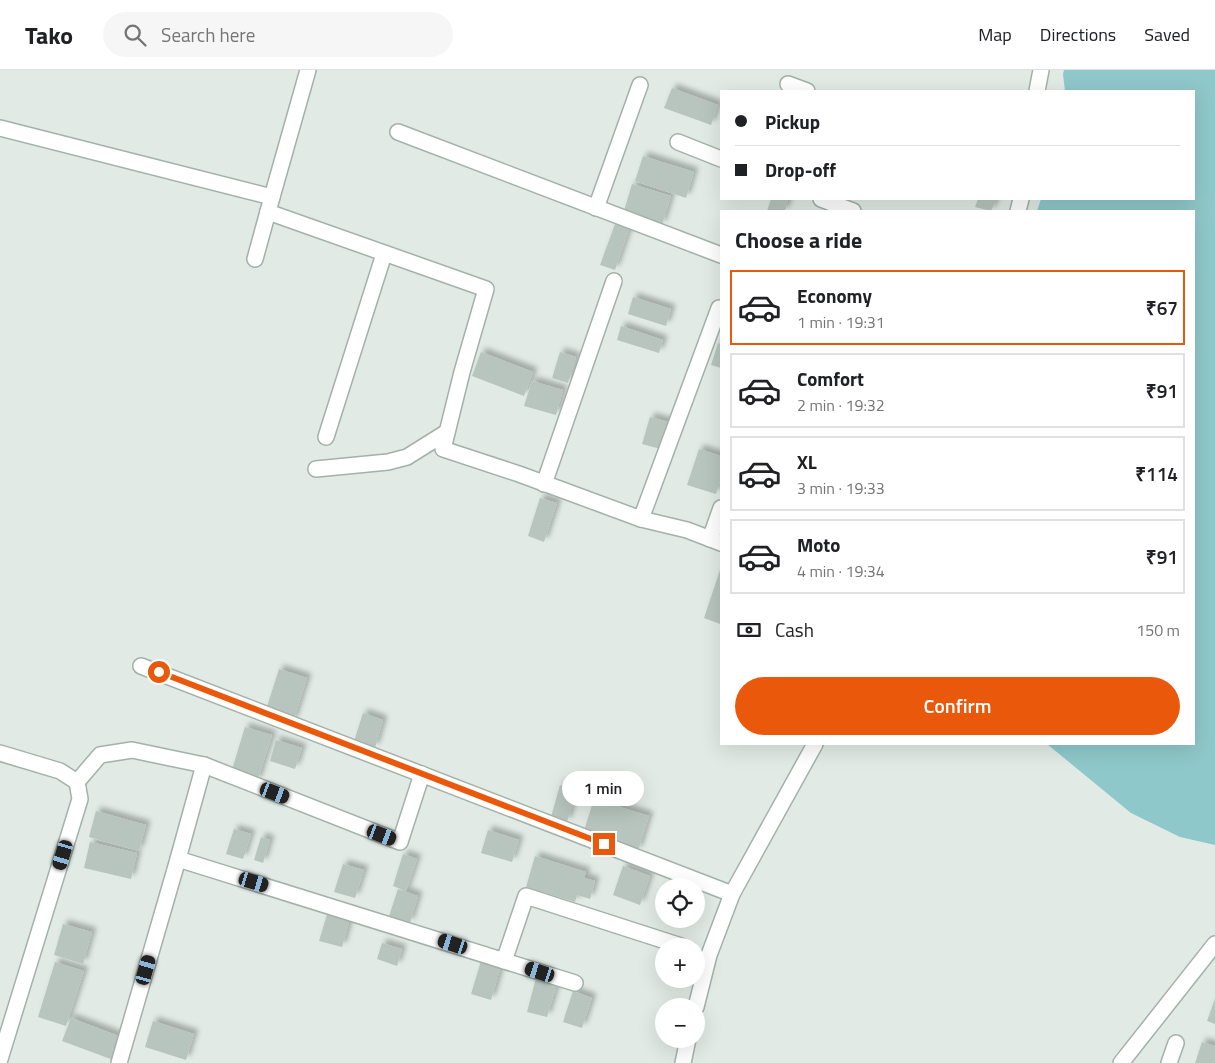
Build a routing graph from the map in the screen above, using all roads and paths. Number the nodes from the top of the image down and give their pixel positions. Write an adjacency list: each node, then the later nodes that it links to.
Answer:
1 (308, 70): 11 (street)
2 (1039, 70): 6 (street)
3 (788, 84): 5 (street)
4 (640, 85): 13 (street)
5 (804, 90)
6 (1037, 90)
7 (0, 128): 11 (street)
8 (398, 132): 13 (street)
9 (678, 142): 10 (street)
10 (720, 159)
11 (272, 197): 15 (street)
12 (825, 200): 14 (street)
13 (596, 208): 17 (street)
14 (850, 210)
15 (268, 212): 16 (street); 18 (street)
16 (384, 254): 21 (street); 22 (street)
17 (720, 255)
18 (255, 259)
19 (614, 281): 24 (street)
20 (719, 308): 26 (street)
21 (447, 432): 23 (street); 24 (street)
22 (326, 437)
23 (316, 469)
24 (544, 484): 26 (street)
25 (720, 515): 27 (street)
26 (641, 519): 27 (street)
27 (716, 541)
28 (141, 666): 32 (street)
29 (814, 745): 35 (street)
30 (0, 753): 33 (street)
31 (204, 765): 32 (street); 33 (street); 34 (street)
32 (422, 774): 35 (street)
33 (77, 782): 43 (street)
34 (178, 859): 39 (street); 44 (street)
35 (732, 894): 38 (street)
36 (656, 938): 39 (street)
37 (1215, 944): 46 (street)
38 (705, 947)
39 (504, 960): 40 (street)
40 (576, 983)
41 (1176, 1043): 47 (street)
42 (686, 1048): 45 (street)
43 (0, 1059)
44 (119, 1063)
45 (683, 1063)
46 (1121, 1063)
47 (1169, 1063)

